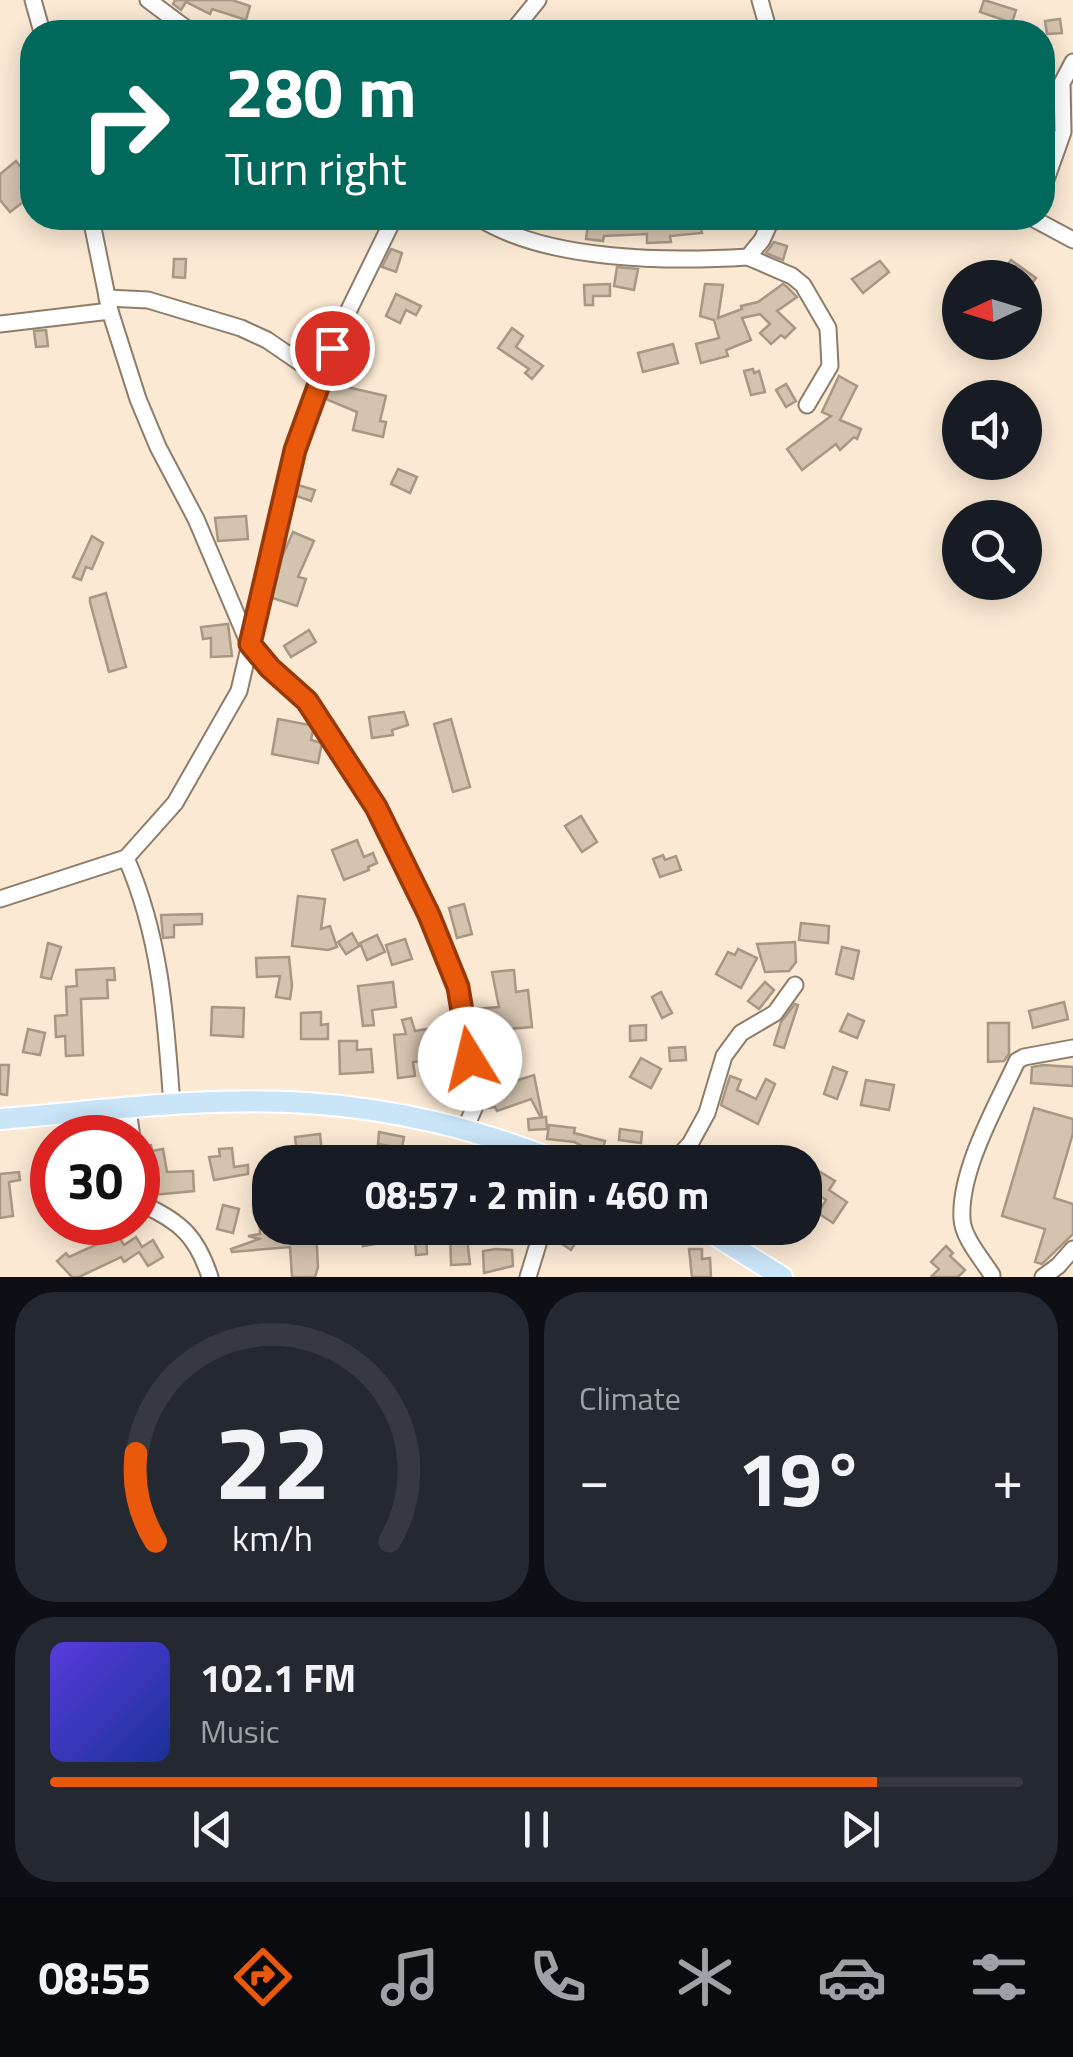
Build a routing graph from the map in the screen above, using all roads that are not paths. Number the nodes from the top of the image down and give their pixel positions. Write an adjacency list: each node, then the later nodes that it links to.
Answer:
1 (148, 0): 3 (street)
2 (538, 0): 4 (street)
3 (175, 20)
4 (522, 20)
5 (1073, 62): 6 (street)
6 (1055, 154)
7 (94, 230): 12 (street)
8 (388, 230): 14 (street)
9 (501, 230): 11 (street)
10 (767, 230): 11 (street)
11 (748, 257): 15 (street)
12 (109, 304): 13 (street); 14 (street); 16 (street)
13 (0, 324)
14 (321, 377): 16 (street)
15 (807, 404)
16 (250, 644): 17 (street); 25 (street)
17 (126, 858): 18 (street); 21 (street)
18 (0, 898)
19 (795, 985): 27 (street)
20 (1073, 1048): 32 (street)
21 (172, 1106): 22 (main road); 25 (main road)
22 (128, 1109): 23 (street); 24 (main road)
23 (129, 1115)
24 (0, 1119)
25 (465, 1129): 26 (main road)
26 (518, 1145)
27 (689, 1145)
28 (160, 1213): 33 (street)
29 (538, 1245): 34 (street)
30 (731, 1245): 35 (main road)
31 (1073, 1248): 36 (street)
32 (993, 1276)
33 (210, 1277)
34 (528, 1277)
35 (782, 1277)
36 (1043, 1277)

